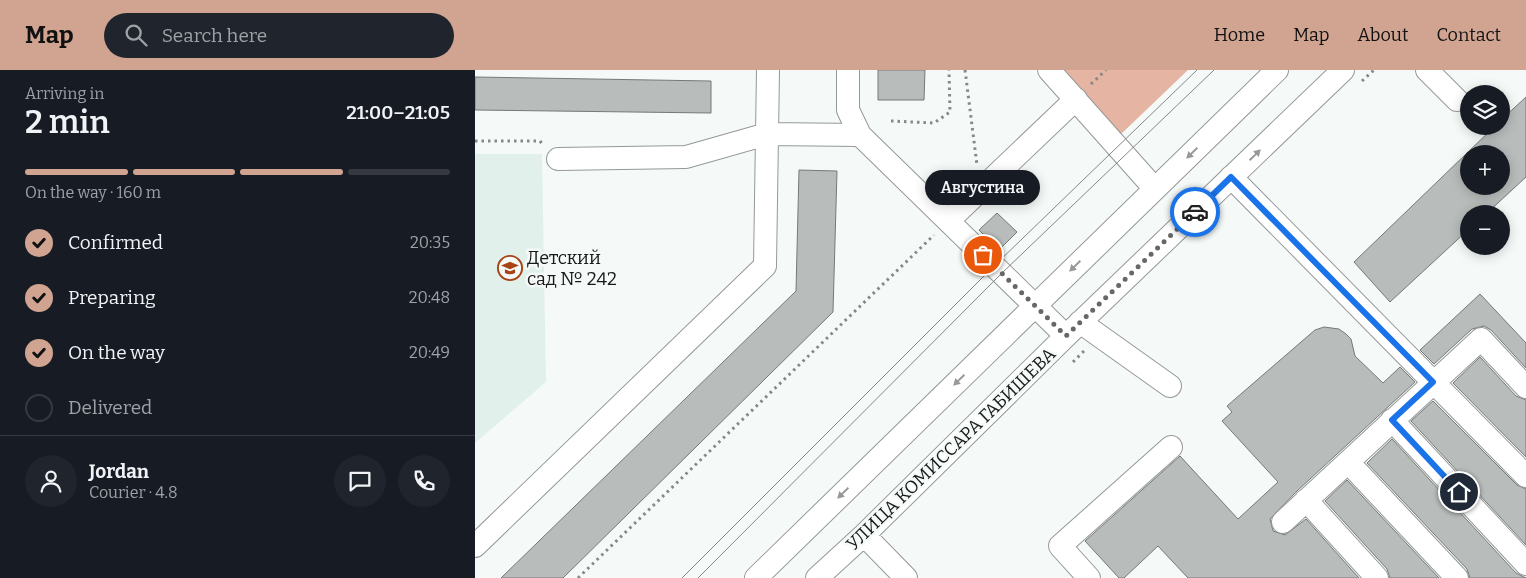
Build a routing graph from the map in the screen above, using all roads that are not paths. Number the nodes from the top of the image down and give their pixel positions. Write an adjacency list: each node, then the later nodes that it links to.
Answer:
1 (768, 70): 9 (street)
2 (848, 70): 10 (street)
3 (1049, 70): 7 (street)
4 (1277, 70): 13 (street, one-way to 13)
5 (1343, 70): 12 (street, УЛИЦА КОМИССАРА ГАБИШЕВА, one-way to 5)
6 (1427, 70): 8 (street)
7 (1076, 99): 13 (street); 14 (street)
8 (1457, 100)
9 (767, 134): 10 (street); 11 (street); 27 (street)
10 (860, 135): 14 (street)
11 (558, 160)
12 (1231, 177): 16 (street, УЛИЦА КОМИССАРА ГАБИШЕВА); 17 (street)
13 (1155, 189): 15 (street, one-way to 15)
14 (948, 221): 15 (street)
15 (1035, 306): 16 (street); 29 (street, one-way to 29)
16 (1073, 329): 18 (street); 26 (street, УЛИЦА КОМИССАРА ГАБИШЕВА)
17 (1433, 382): 19 (street); 20 (street); 23 (street)
18 (1169, 386)
19 (1526, 387)
20 (1392, 420): 22 (street); 28 (street)
21 (1171, 447): 32 (street)
22 (1348, 462): 24 (street); 34 (street)
23 (1526, 476)
24 (1306, 500): 25 (street); 33 (street)
25 (1283, 522)
26 (864, 535): 30 (street, УЛИЦА КОМИССАРА ГАБИШЕВА); 31 (street)
27 (475, 546)
28 (1526, 564)
29 (756, 578)
30 (817, 578)
31 (906, 578)
32 (1089, 578)
33 (1377, 578)
34 (1457, 578)

